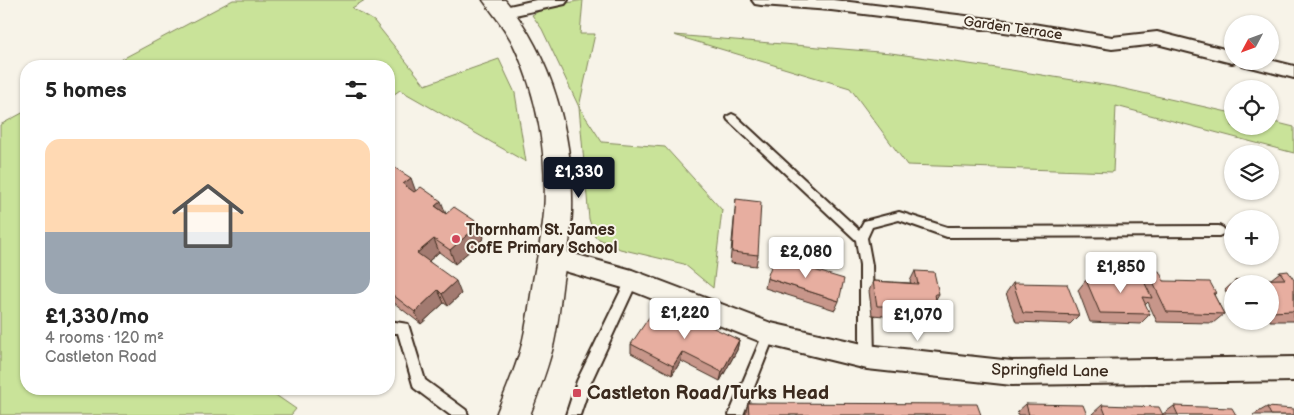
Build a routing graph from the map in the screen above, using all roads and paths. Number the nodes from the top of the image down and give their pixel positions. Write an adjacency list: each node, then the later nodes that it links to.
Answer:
1 (559, 0): 3 (street)
2 (761, 0): 4 (street, Garden Terrace)
3 (500, 6): 10 (street)
4 (1224, 55)
5 (1279, 68): 6 (street)
6 (1294, 72)
7 (732, 118): 9 (lane)
8 (1219, 231): 9 (lane)
9 (861, 238): 14 (lane)
10 (552, 258): 11 (street, Springfield Lane); 17 (street)
11 (632, 280): 13 (street, Springfield Lane); 18 (lane)
12 (395, 327): 16 (lane)
13 (769, 334): 14 (street, Springfield Lane); 19 (lane)
14 (867, 357): 15 (street, Springfield Lane)
15 (1294, 369)
16 (461, 415)
17 (513, 415)
18 (573, 415)
19 (736, 415)

